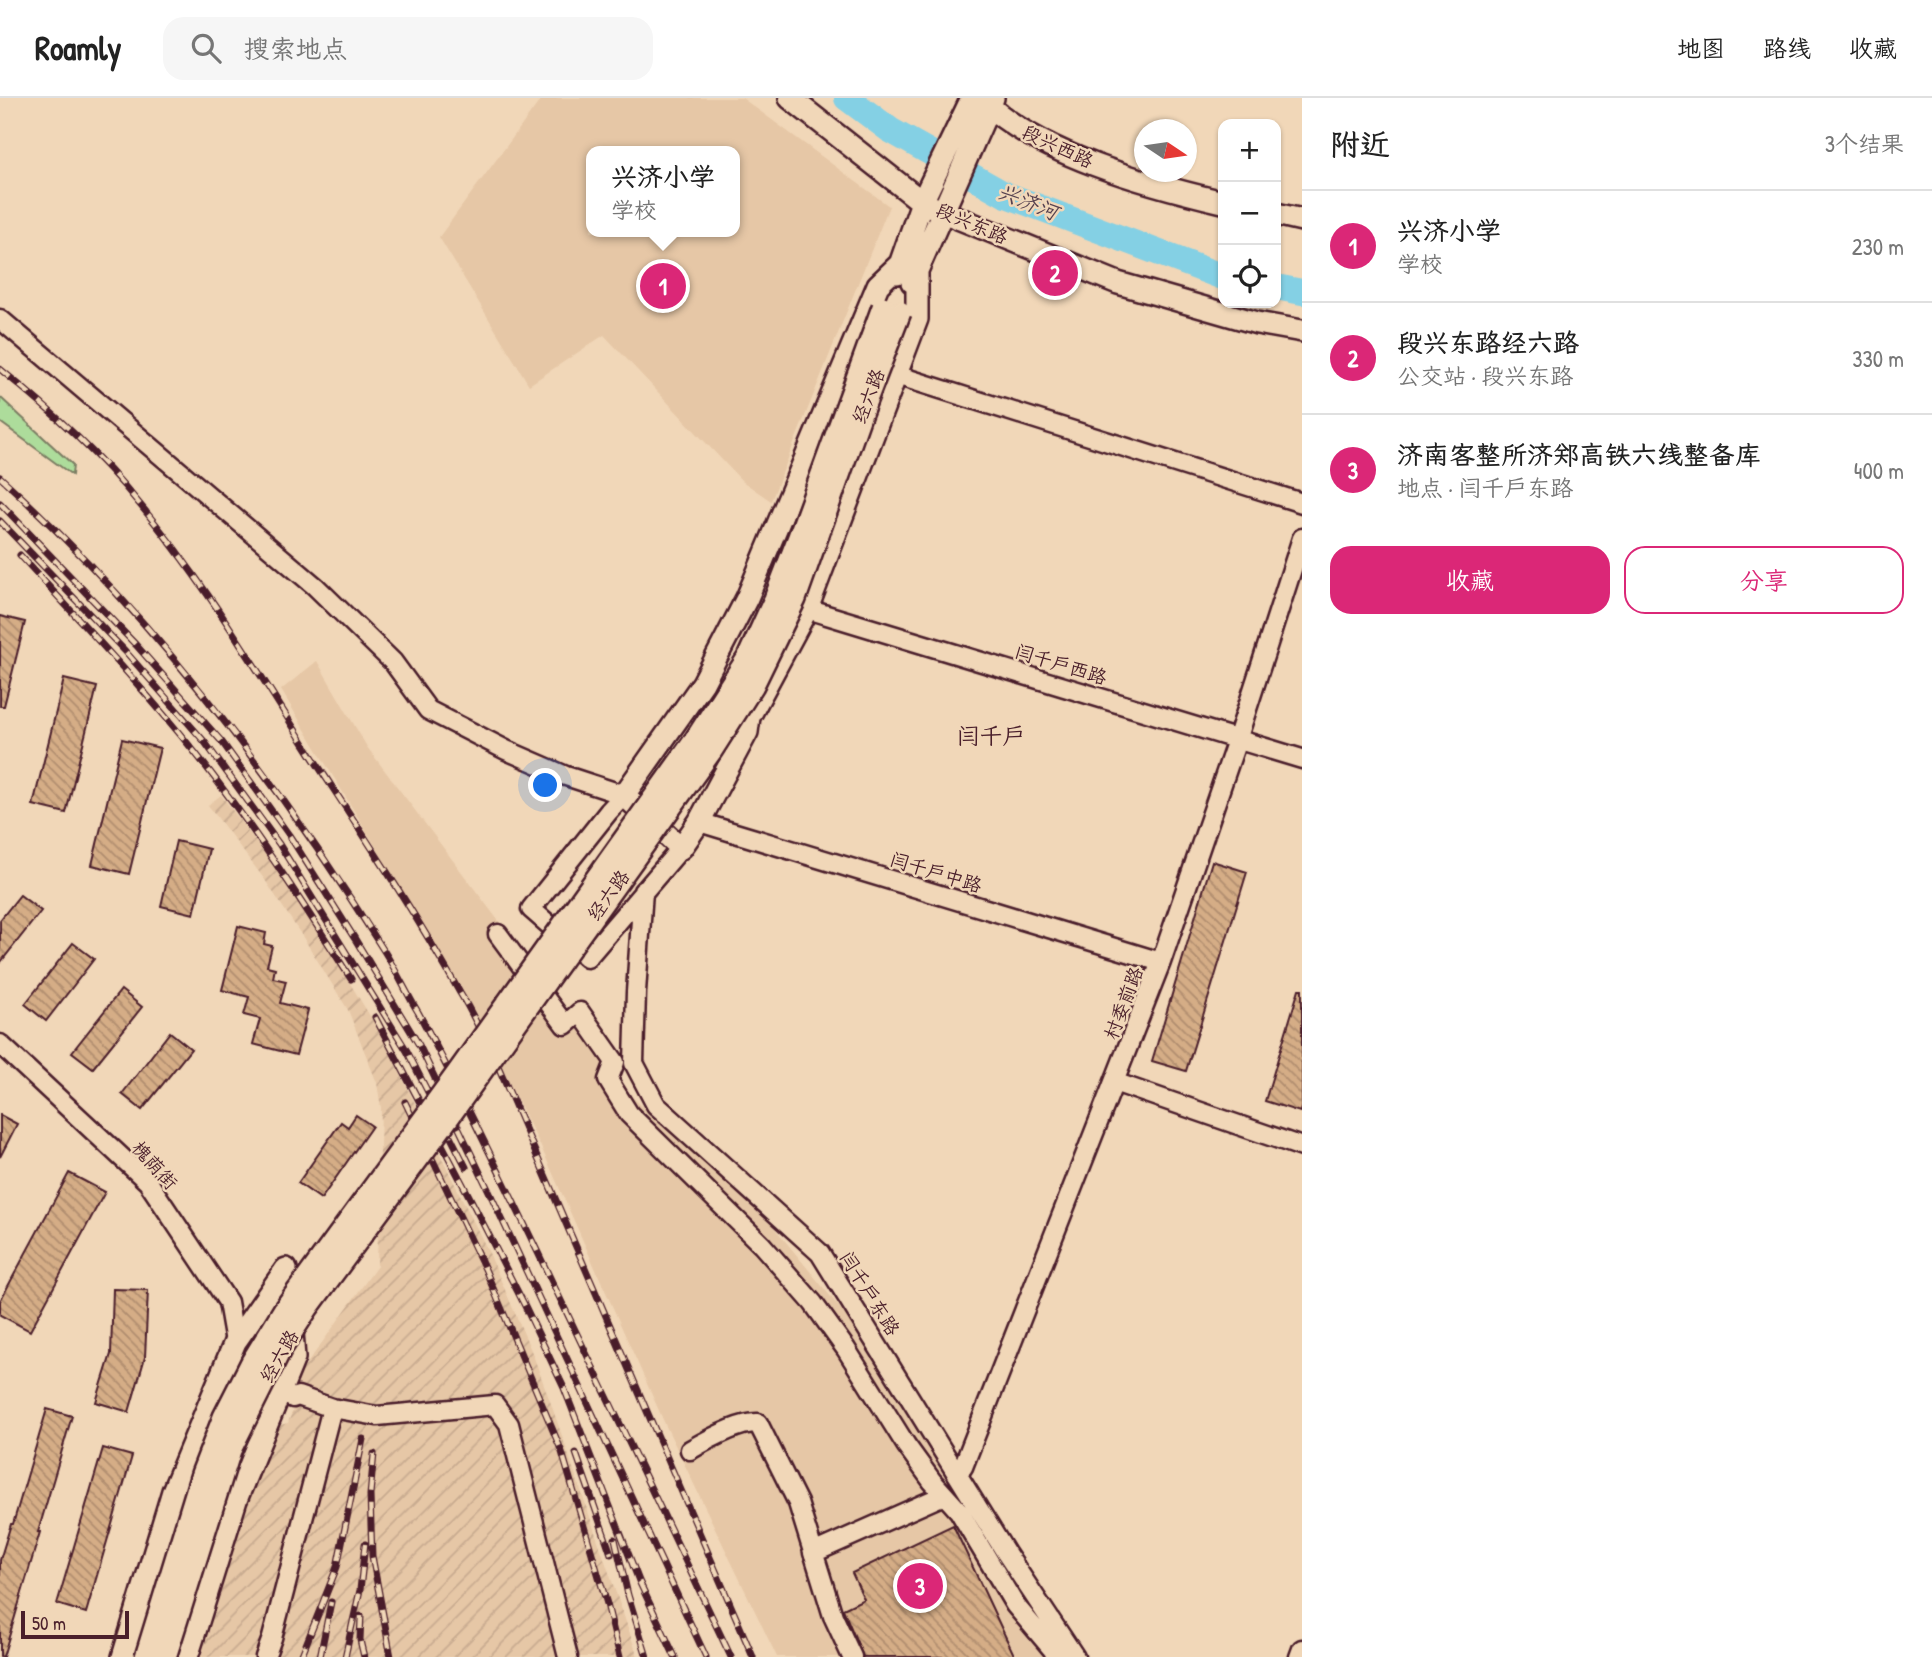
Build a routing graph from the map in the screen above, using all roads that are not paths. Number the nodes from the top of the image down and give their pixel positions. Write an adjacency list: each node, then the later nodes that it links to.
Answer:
1 (790, 98): 5 (main road, 段兴东路)
2 (984, 100): 3 (main road, 经六路); 4 (main road, 段兴西路)
3 (968, 130): 5 (main road, 经六路); 6 (main road, 经六路)
4 (1218, 201)
5 (922, 202): 6 (main road, 段兴东路); 9 (main road, 经六路)
6 (947, 203): 9 (main road, 经六路); 12 (main road, 段兴东路)
7 (1281, 215): 8 (main road)
8 (1302, 220)
9 (909, 266): 10 (main road, 经六路); 13 (main road); 19 (main road)
10 (892, 310): 39 (main road, 经六路, bridge); 40 (main road, 经六路, bridge)
11 (0, 318): 19 (street)
12 (1302, 331)
13 (896, 375): 14 (street); 16 (main road)
14 (1302, 503)
15 (1302, 538): 17 (street, 村委前路)
16 (807, 609): 17 (street, 闫千户西路); 20 (main road)
17 (1237, 740): 18 (street, 闫千户西路); 24 (street, 村委前路)
18 (1302, 759)
19 (624, 795): 21 (main road); 22 (street)
20 (699, 822): 21 (main road); 24 (street, 闫千户中路)
21 (681, 848): 22 (street)
22 (643, 891): 28 (street, 闫千户东路)
23 (498, 933): 26 (street)
24 (1161, 962): 27 (street, 村委前路)
25 (0, 1044): 30 (street, 槐荫街)
26 (615, 1062): 28 (street); 35 (street)
27 (1114, 1082): 29 (street); 34 (street, 村委前路)
28 (644, 1084): 34 (street, 闫千户东路)
29 (1302, 1147)
30 (235, 1342): 31 (main road); 38 (main road)
31 (280, 1392): 32 (street); 41 (main road)
32 (332, 1408): 42 (street); 43 (street)
33 (690, 1450): 36 (street)
34 (955, 1471): 46 (street, 闫千户东路)
35 (944, 1495): 36 (street); 45 (street)
36 (813, 1553): 44 (street)
37 (1302, 1649): 47 (street)
38 (123, 1657)
39 (146, 1657)
40 (165, 1657)
41 (187, 1657)
42 (265, 1657)
43 (568, 1657)
44 (852, 1657)
45 (1056, 1657)
46 (1075, 1657)
47 (1299, 1657)

